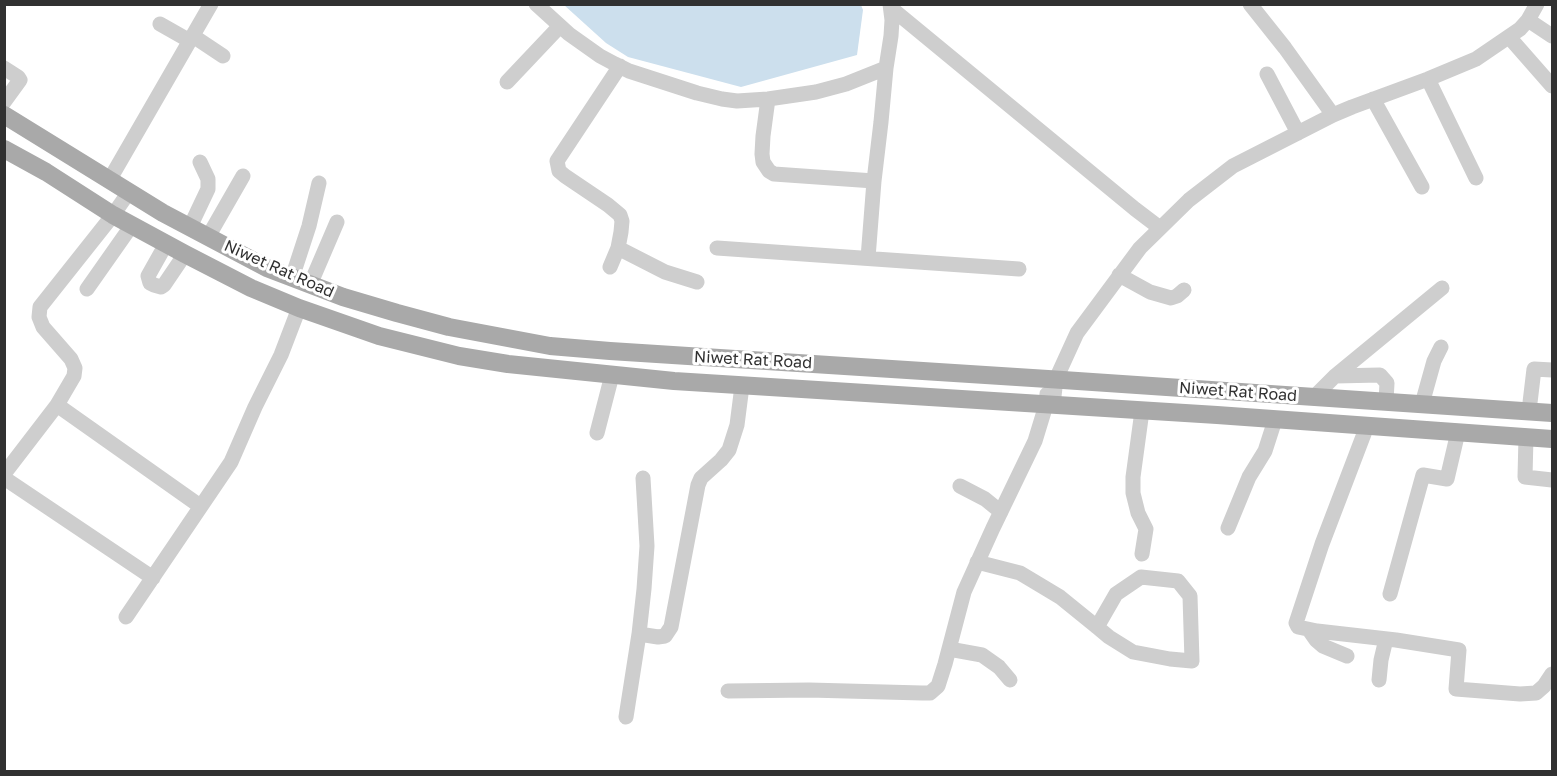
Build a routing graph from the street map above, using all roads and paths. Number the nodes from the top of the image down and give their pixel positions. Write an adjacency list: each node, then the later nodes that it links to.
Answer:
1 (211, 4): 11 (street)
2 (536, 4): 8 (street)
3 (1250, 4): 24 (street)
4 (1537, 4): 6 (street)
5 (890, 6): 15 (street); 39 (street)
6 (1528, 20): 9 (street); 10 (street)
7 (160, 24): 11 (street)
8 (560, 27): 13 (street); 18 (street)
9 (1552, 36)
10 (1509, 37): 17 (street); 19 (street)
11 (192, 39): 12 (street); 30 (street)
12 (223, 56)
13 (620, 66): 20 (street); 42 (street)
14 (4, 68): 22 (street)
15 (886, 68): 20 (street); 31 (street)
16 (1267, 74): 25 (street)
17 (1428, 79): 21 (street); 29 (street)
18 (507, 82)
19 (1552, 86)
20 (768, 99): 31 (street)
21 (1373, 99): 24 (street); 33 (street)
22 (4, 102)
23 (4, 115): 30 (main road, Niwet Rat Road)
24 (1333, 116): 25 (street)
25 (1298, 133): 39 (street)
26 (4, 149): 35 (main road, Niwet Rat Road)
27 (200, 162): 38 (street)
28 (243, 176): 40 (street)
29 (1476, 178)
30 (110, 179): 34 (main road, Niwet Rat Road)
31 (874, 181): 45 (street)
32 (319, 183): 49 (street)
33 (1422, 187)
34 (129, 192): 35 (street); 38 (main road, Niwet Rat Road)
35 (113, 215): 37 (main road, Niwet Rat Road); 65 (street)
36 (337, 222): 51 (street)
37 (132, 225): 41 (main road, Niwet Rat Road); 53 (street)
38 (190, 227): 40 (main road, Niwet Rat Road)
39 (1160, 228): 48 (street)
40 (208, 237): 49 (main road, Niwet Rat Road)
41 (166, 244): 44 (main road, Niwet Rat Road); 44 (street)
42 (618, 248): 46 (street); 50 (street)
43 (717, 248): 45 (street)
44 (185, 254): 55 (main road, Niwet Rat Road)
45 (868, 258): 47 (street)
46 (610, 267)
47 (1019, 269)
48 (1119, 275): 54 (street); 60 (street)
49 (292, 278): 51 (main road, Niwet Rat Road)
50 (697, 282)
51 (310, 285): 60 (main road, Niwet Rat Road)
52 (1442, 288): 59 (street)
53 (87, 289)
54 (1184, 290)
55 (299, 308): 58 (main road, Niwet Rat Road); 80 (street)
56 (1441, 347): 64 (street)
57 (1552, 370): 68 (street)
58 (612, 375): 61 (main road, Niwet Rat Road); 73 (street)
59 (1335, 376): 62 (street); 63 (street)
60 (1052, 379): 62 (main road, Niwet Rat Road); 66 (street)
61 (742, 386): 66 (main road, Niwet Rat Road); 90 (street)
62 (1314, 396): 63 (main road, Niwet Rat Road)
63 (1386, 401): 64 (main road, Niwet Rat Road)
64 (1422, 404): 68 (main road, Niwet Rat Road)
65 (57, 405): 76 (street); 80 (street)
66 (1049, 405): 67 (main road, Niwet Rat Road); 81 (street)
67 (1142, 411): 70 (main road, Niwet Rat Road); 83 (street)
68 (1529, 411): 69 (main road, Niwet Rat Road)
69 (1552, 413)
70 (1275, 420): 71 (main road, Niwet Rat Road); 82 (street)
71 (1367, 426): 72 (main road, Niwet Rat Road); 89 (street)
72 (1458, 432): 74 (main road, Niwet Rat Road); 86 (street)
73 (597, 433)
74 (1526, 437): 75 (main road, Niwet Rat Road); 78 (street)
75 (1552, 439)
76 (4, 476): 85 (street)
77 (643, 478): 90 (street)
78 (1552, 480)
79 (960, 486): 81 (street)
80 (200, 506): 85 (street)
81 (1000, 512): 84 (street)
82 (1228, 528)
83 (1142, 554)
84 (977, 562): 88 (street); 92 (street)
85 (153, 578): 87 (street)
86 (1390, 594)
87 (126, 617)
88 (1097, 627): 88 (street)
89 (1309, 630): 91 (street); 93 (street)
90 (639, 634): 98 (street)
91 (1386, 639): 94 (street); 96 (street)
92 (949, 649): 95 (street); 97 (street)
93 (1347, 656)
94 (1552, 674)
95 (1010, 680)
96 (1379, 680)
97 (728, 691)
98 (626, 717)

